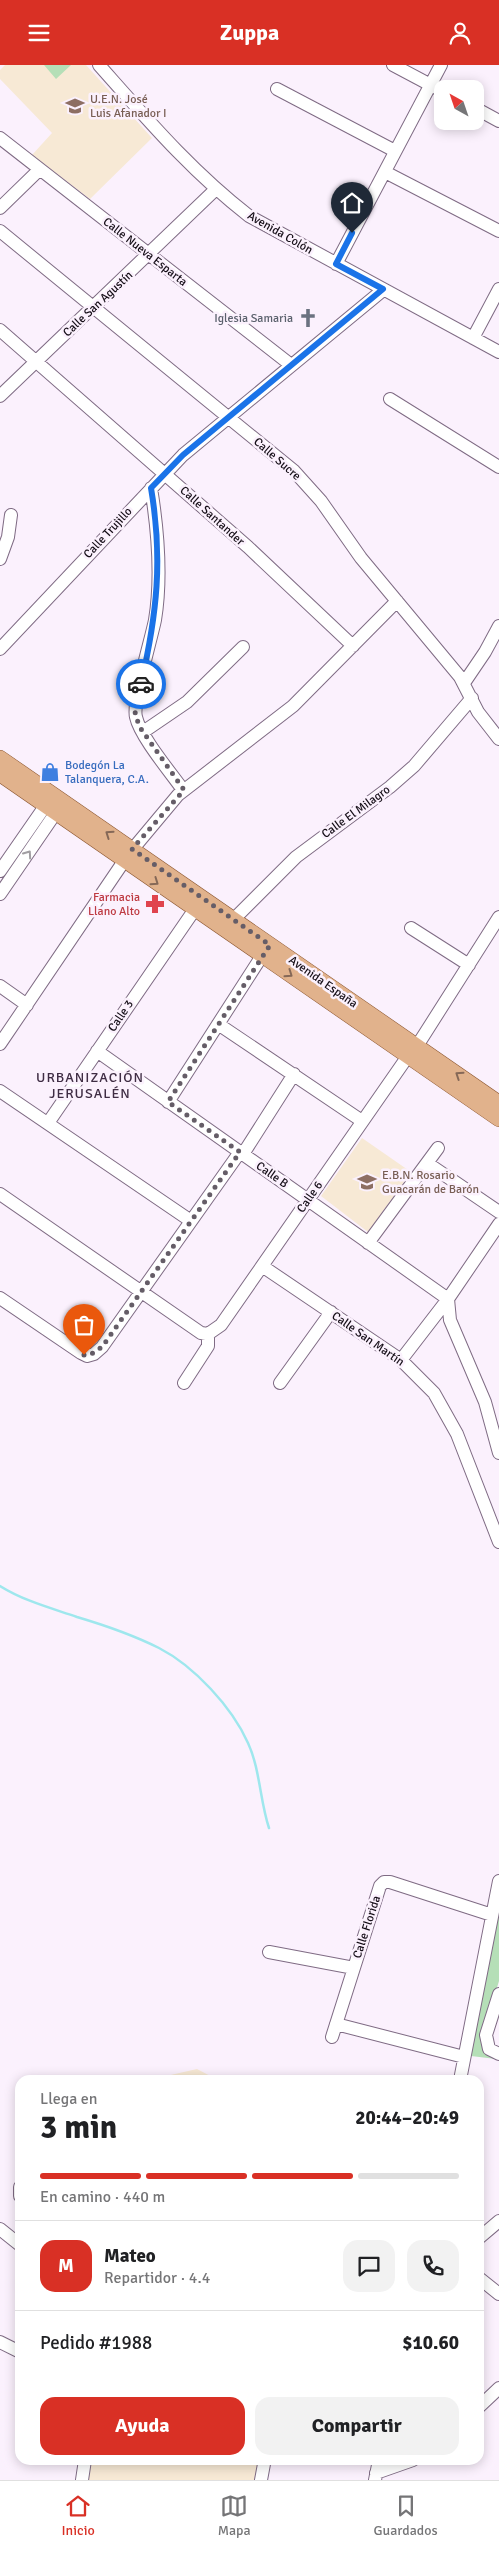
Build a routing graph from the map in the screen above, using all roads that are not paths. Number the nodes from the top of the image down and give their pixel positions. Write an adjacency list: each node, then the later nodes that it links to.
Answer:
1 (98, 65): 13 (street, Avenida Colón)
2 (393, 65): 4 (street)
3 (440, 65): 4 (street)
4 (430, 85): 5 (street); 10 (street)
5 (434, 87)
6 (277, 89): 10 (street)
7 (484, 114): 8 (street)
8 (499, 121)
9 (0, 138): 11 (street, Calle Nueva Esparta)
10 (395, 151): 12 (street)
11 (40, 170): 14 (street); 17 (street, Calle Nueva Esparta)
12 (385, 172): 16 (street); 18 (street)
13 (216, 189): 17 (street, Calle San Agustín); 18 (street, Avenida Colón)
14 (0, 208)
15 (0, 231): 21 (street, Calle Sucre)
16 (499, 231)
17 (149, 255): 21 (street, Calle San Agustín); 26 (street, Calle Nueva Esparta)
18 (336, 264): 19 (street, Avenida Colón)
19 (383, 289): 23 (street, Avenida Colón); 26 (street, Calle Trujillo)
20 (499, 289): 23 (street)
21 (94, 308): 25 (street, Calle San Agustín); 29 (street, Calle Sucre)
22 (0, 330): 25 (street, Calle Santander)
23 (473, 338): 24 (street, Avenida Colón)
24 (499, 352)
25 (37, 361): 27 (street, Calle San Agustín); 31 (street, Calle Santander)
26 (291, 365): 29 (street, Calle Trujillo)
27 (0, 396)
28 (390, 399): 30 (street)
29 (227, 418): 31 (street, Calle Trujillo); 35 (street, Calle Sucre)
30 (499, 467)
31 (164, 473): 32 (street, Calle Trujillo); 37 (street, Calle Santander)
32 (151, 488): 39 (street, Calle Trujillo); 42 (street)
33 (11, 515): 34 (street)
34 (0, 559)
35 (397, 601): 37 (street); 40 (street, Calle Sucre)
36 (499, 626): 40 (street)
37 (354, 646): 46 (street)
38 (243, 647): 42 (street)
39 (0, 649)
40 (464, 683): 41 (street, Calle Sucre)
41 (472, 698): 43 (street, Calle Sucre); 53 (street, Calle El Milagro)
42 (143, 732): 46 (street)
43 (499, 739)
44 (0, 758): 47 (main road, Avenida España)
45 (0, 774): 47 (main road, Avenida España)
46 (184, 790): 48 (street)
47 (54, 804): 48 (main road, Avenida España); 49 (street); 50 (street, one-way to 47)
48 (128, 855): 51 (main road, Avenida España, one-way to 51); 53 (main road, Avenida España); 58 (street)
49 (0, 871)
50 (0, 894)
51 (195, 909): 55 (main road, Avenida España); 61 (street, Calle 3)
52 (499, 917): 56 (street, Calle 6)
53 (233, 919): 55 (main road, Avenida España)
54 (411, 929): 56 (street)
55 (266, 950): 59 (street); 62 (main road, Avenida España)
56 (469, 965): 62 (street, Calle 6)
57 (0, 986): 58 (street)
58 (27, 1005): 60 (street)
59 (218, 1024): 63 (street); 65 (street)
60 (0, 1044)
61 (97, 1051): 65 (street, Calle B); 69 (street, Calle 3)
62 (412, 1051): 66 (main road, Avenida España, one-way to 62); 67 (main road, Avenida España); 68 (street, Calle 6)
63 (294, 1074): 68 (street); 71 (street)
64 (0, 1091): 69 (street)
65 (168, 1102): 71 (street, Calle B)
66 (499, 1103)
67 (499, 1119)
68 (362, 1121): 74 (street, Calle 6)
69 (48, 1123): 76 (street)
70 (438, 1148): 72 (street)
71 (241, 1153): 74 (street, Calle B); 76 (street)
72 (427, 1163): 75 (street); 78 (street)
73 (0, 1194): 80 (street)
74 (308, 1201): 78 (street, Calle B); 79 (street, Calle 6)
75 (499, 1212)
76 (191, 1221): 80 (street)
77 (499, 1224): 82 (street)
78 (368, 1243): 82 (street, Calle B)
79 (262, 1266): 83 (street, Calle San Martín); 84 (street, Calle 6)
80 (141, 1291): 81 (street); 84 (street)
81 (0, 1298)
82 (448, 1299): 85 (street); 88 (street)
83 (332, 1312): 85 (street, Calle San Martín); 87 (street)
84 (208, 1334): 86 (street)
85 (401, 1360): 89 (street, Calle San Martín)
86 (184, 1383)
87 (280, 1383)
88 (499, 1453)
89 (499, 1542)
90 (499, 1881): 91 (street)
91 (492, 1915): 93 (street, Calle Florida); 98 (street)
92 (269, 1952): 93 (street)
93 (354, 1968): 95 (street, Calle Florida)
94 (499, 1994): 97 (street)
95 (336, 2024): 96 (street, Calle Florida); 98 (street)
96 (332, 2037)
97 (499, 2053)
98 (464, 2057): 99 (street)
99 (461, 2075)
100 (499, 2221): 102 (street)
101 (0, 2229): 103 (street)
102 (484, 2234)
103 (15, 2241)
104 (484, 2282): 105 (street)
105 (499, 2294)
106 (0, 2342): 107 (street)
107 (15, 2350)
108 (499, 2388): 109 (street)
109 (484, 2402)
110 (84, 2465): 114 (street)
111 (264, 2465): 115 (street)
112 (402, 2465): 113 (street)
113 (376, 2477)
114 (82, 2480)
115 (261, 2480)

